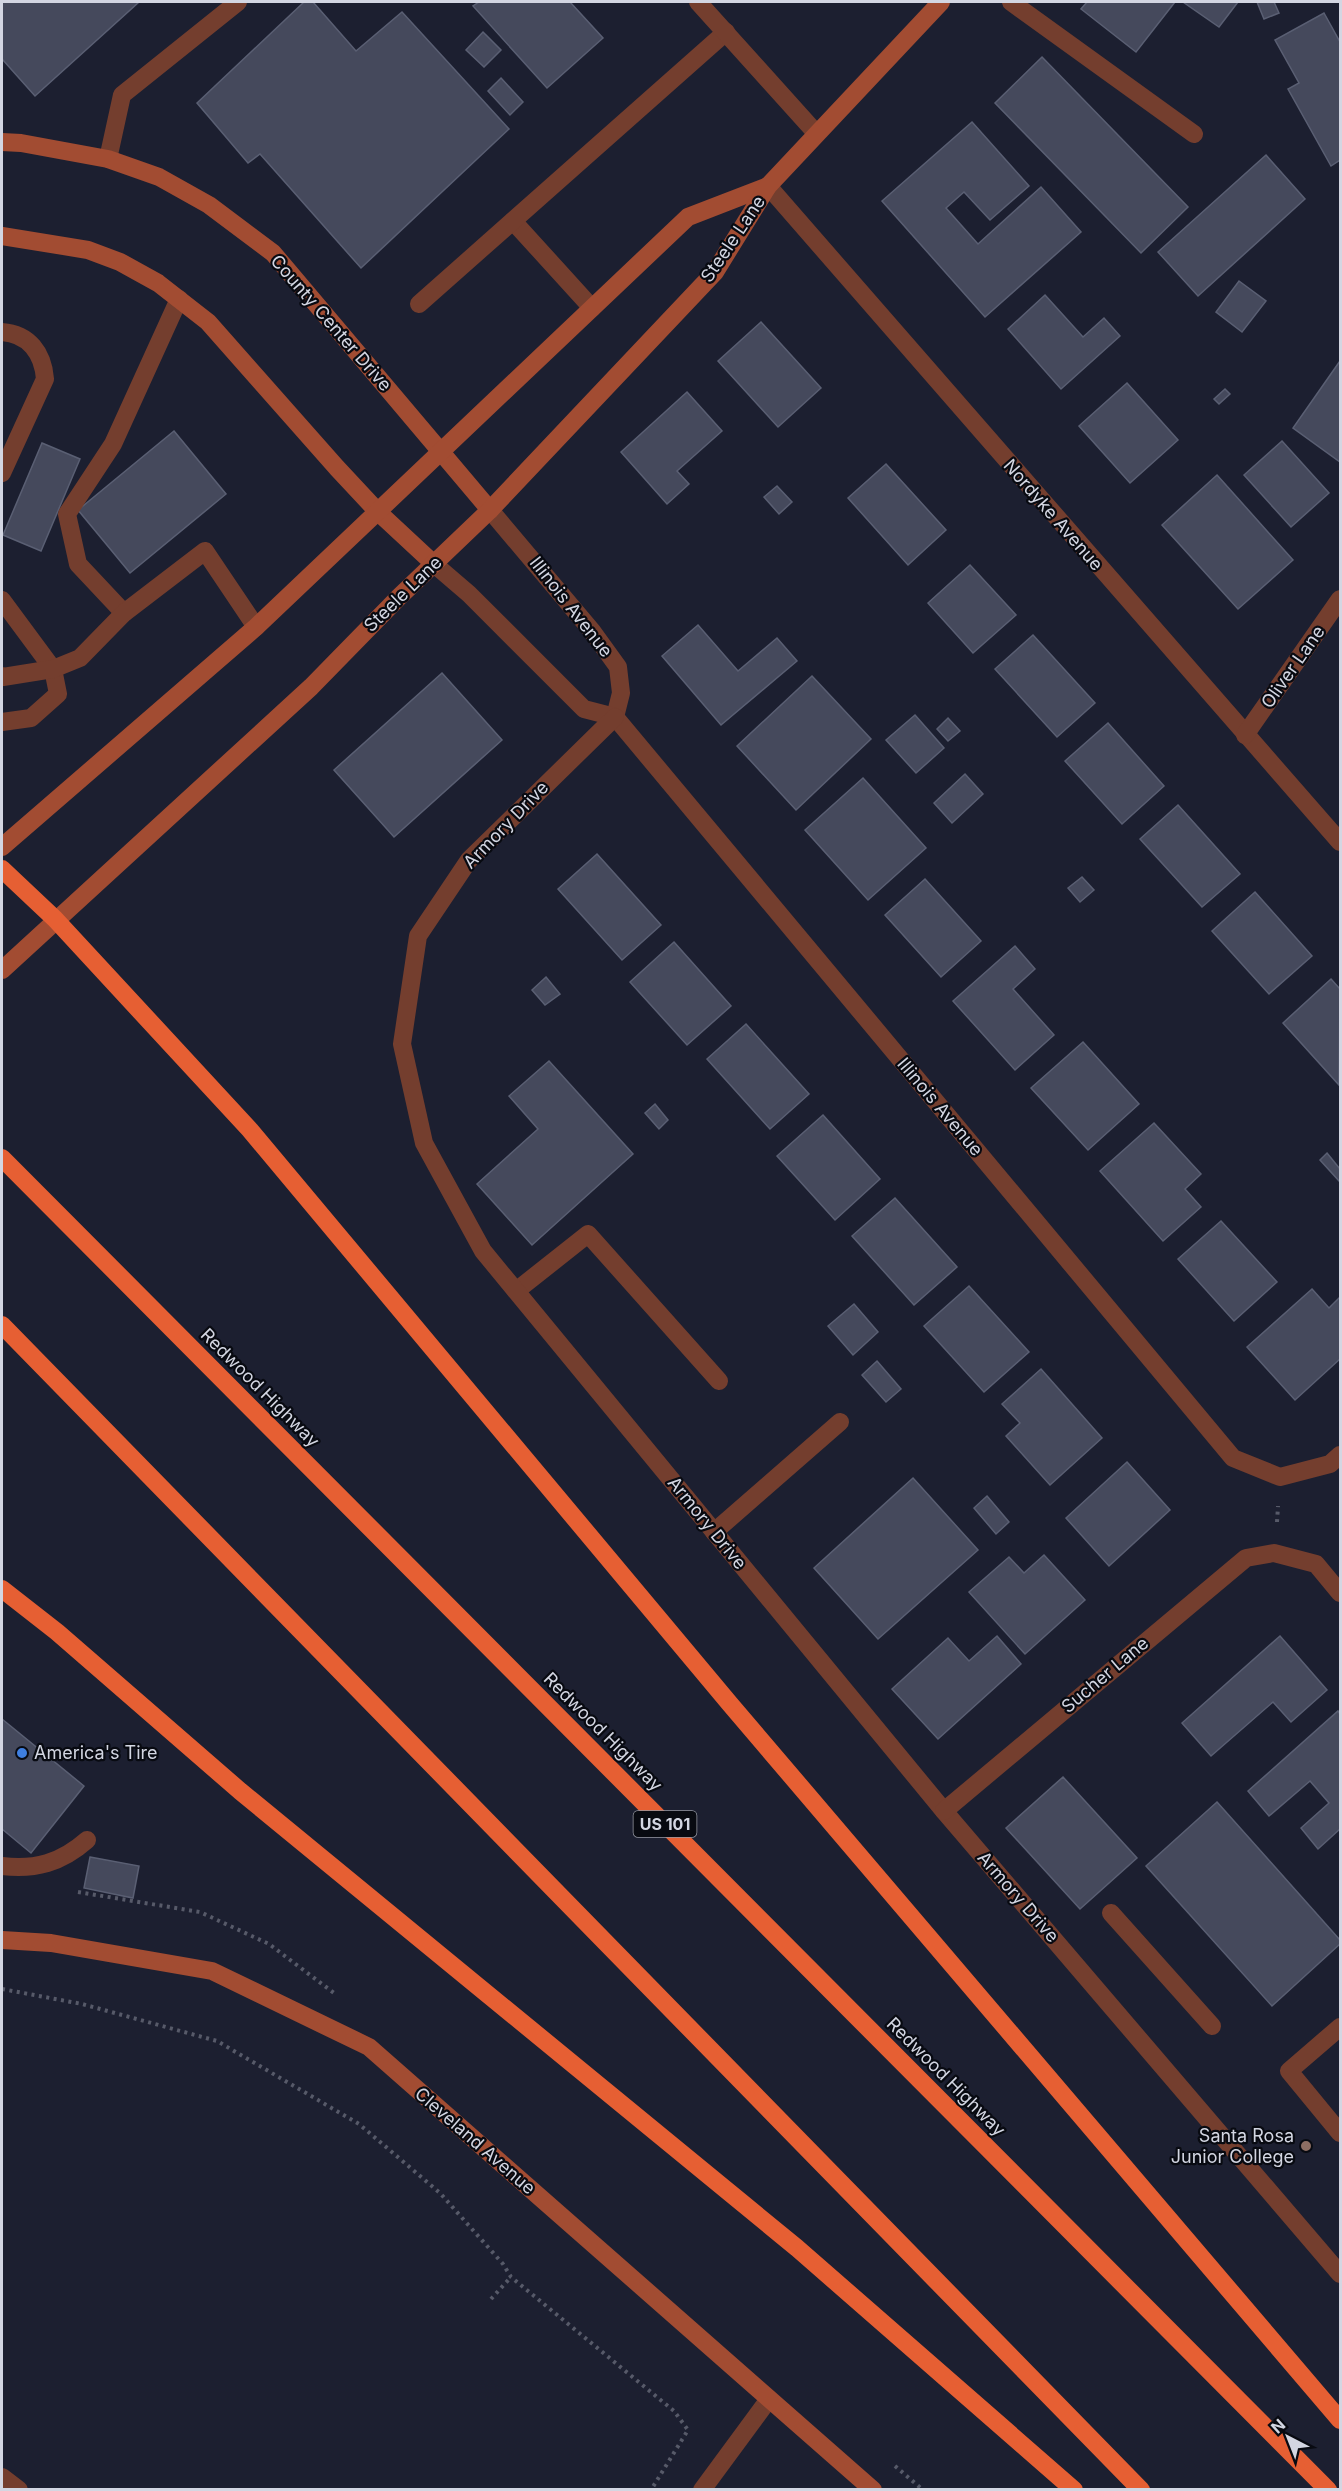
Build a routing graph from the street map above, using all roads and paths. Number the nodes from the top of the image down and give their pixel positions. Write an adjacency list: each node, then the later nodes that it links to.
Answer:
1 (238, 2): 9 (street)
2 (698, 2): 5 (street)
3 (941, 2): 6 (main road, Steele Lane)
4 (1011, 2): 7 (street)
5 (726, 32): 6 (street); 11 (street)
6 (816, 133): 10 (main road, Steele Lane)
7 (1194, 134)
8 (2, 142): 9 (main road, County Center Drive)
9 (108, 159): 17 (main road, County Center Drive)
10 (768, 186): 15 (main road, Steele Lane); 19 (main road, Steele Lane); 30 (street, Nordyke Avenue)
11 (513, 221): 14 (street); 15 (street)
12 (2, 236): 13 (main road)
13 (179, 299): 20 (main road); 24 (street)
14 (419, 304)
15 (592, 308): 17 (main road, Steele Lane)
16 (2, 332): 18 (street)
17 (440, 451): 19 (main road, County Center Drive); 20 (main road, Steele Lane)
18 (2, 473)
19 (490, 510): 21 (main road, Steele Lane); 28 (street, Illinois Avenue)
20 (378, 512): 21 (main road); 25 (main road, Steele Lane)
21 (434, 564): 28 (street); 34 (main road, Steele Lane)
22 (1341, 599): 30 (street, Oliver Lane)
23 (2, 600): 26 (street)
24 (124, 613): 25 (street); 26 (street)
25 (256, 627): 32 (main road, Steele Lane)
26 (53, 669): 27 (street); 29 (street)
27 (2, 675)
28 (615, 717): 37 (street, Armory Drive); 42 (street, Illinois Avenue)
29 (2, 722)
30 (1245, 735): 31 (street, Nordyke Avenue)
31 (1341, 842)
32 (2, 847)
33 (2, 869): 34 (highway)
34 (55, 919): 35 (main road, Steele Lane); 60 (highway)
35 (2, 970)
36 (2, 1158): 68 (highway, Redwood Highway / US 101)
37 (516, 1291): 39 (street); 43 (street, Armory Drive)
38 (2, 1326): 67 (highway)
39 (719, 1381)
40 (840, 1422): 43 (street)
41 (1341, 1455): 42 (street)
42 (1280, 1477): 44 (path)
43 (714, 1532): 47 (street, Armory Drive)
44 (1274, 1553): 46 (street); 47 (street, Sucher Lane)
45 (2, 1588): 66 (highway)
46 (1341, 1593)
47 (944, 1811): 56 (street, Armory Drive)
48 (87, 1840): 49 (street)
49 (2, 1866)
50 (1111, 1913): 53 (street)
51 (2, 1940): 59 (main road, Cleveland Avenue)
52 (2, 1989): 57 (path)
53 (1212, 2026)
54 (1341, 2026): 55 (street)
55 (1341, 2133)
56 (1341, 2274)
57 (511, 2277): 58 (path); 63 (path)
58 (491, 2299)
59 (769, 2399): 64 (street); 65 (main road, Cleveland Avenue)
60 (1341, 2420)
61 (2, 2477): 62 (street)
62 (19, 2490)
63 (651, 2490)
64 (702, 2490)
65 (873, 2490)
66 (1074, 2490)
67 (1141, 2490)
68 (1328, 2490)

